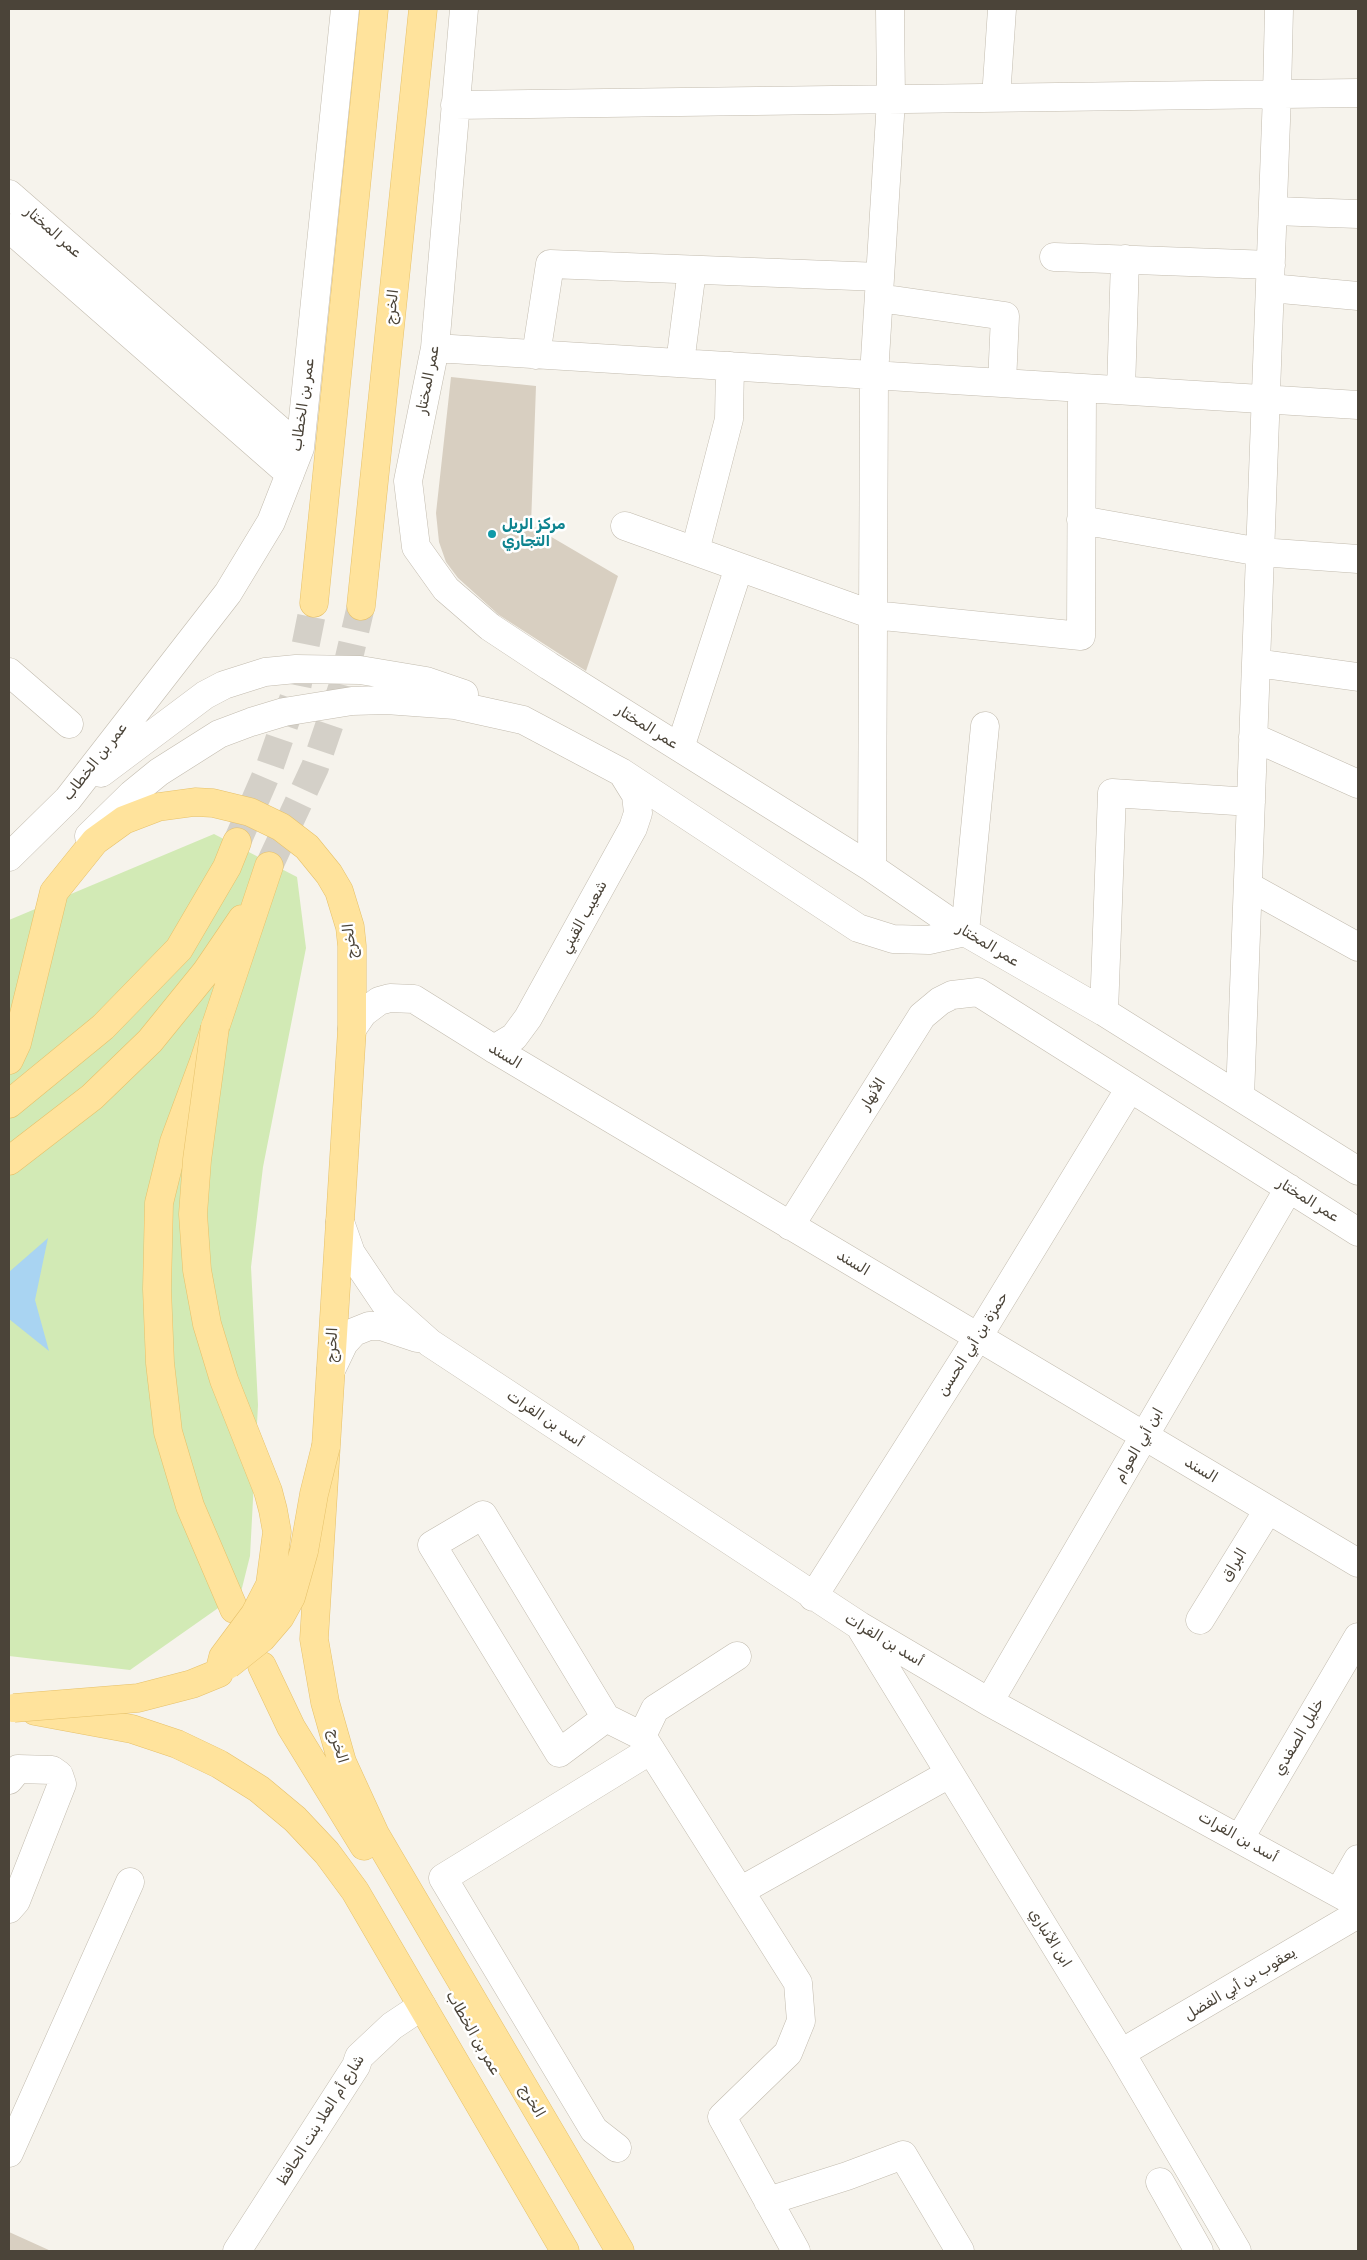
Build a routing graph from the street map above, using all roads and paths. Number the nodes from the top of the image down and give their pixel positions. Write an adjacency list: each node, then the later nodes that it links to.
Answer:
1 (346, 9): 33 (street, عمر بن الخطاب)
2 (374, 9): 41 (main road)
3 (423, 9): 42 (main road, الخرج)
4 (464, 9): 12 (street, عمر المختار)
5 (890, 9): 11 (street)
6 (1002, 9): 10 (street)
7 (1279, 9): 9 (street)
8 (1358, 93): 9 (street)
9 (1278, 94): 10 (street); 14 (street)
10 (996, 98): 11 (street)
11 (891, 100): 12 (street); 21 (street)
12 (455, 106): 23 (street, عمر المختار)
13 (9, 194): 33 (street, عمر المختار)
14 (1273, 211): 15 (street); 20 (street)
15 (1358, 214)
16 (9, 228): 34 (street, عمر المختار)
17 (1054, 257): 18 (street)
18 (1125, 259): 20 (street); 30 (street)
19 (692, 270): 21 (street); 24 (street); 25 (street)
20 (1270, 276): 22 (street); 31 (street)
21 (879, 288): 27 (street); 28 (street)
22 (1358, 296)
23 (435, 348): 24 (street); 51 (street, عمر المختار)
24 (536, 354): 25 (street)
25 (680, 363): 26 (street)
26 (730, 366): 27 (street); 37 (street)
27 (874, 375): 28 (street); 43 (street)
28 (1002, 383): 29 (street)
29 (1082, 388): 30 (street); 35 (street)
30 (1121, 390): 31 (street)
31 (1266, 399): 32 (street); 38 (street)
32 (1358, 404)
33 (300, 448): 34 (street, عمر بن الخطاب)
34 (290, 474): 54 (street, عمر بن الخطاب)
35 (1081, 520): 38 (street); 43 (street)
36 (625, 526): 37 (street)
37 (695, 551): 40 (street)
38 (1260, 552): 39 (street); 44 (street)
39 (1358, 559)
40 (739, 567): 43 (street); 51 (street)
41 (314, 603)
42 (361, 606)
43 (873, 615): 58 (street)
44 (1256, 663): 46 (street); 50 (street)
45 (9, 672): 48 (street)
46 (1358, 677)
47 (522, 720): 52 (street); 54 (street); 60 (street)
48 (69, 724)
49 (985, 726): 61 (street)
50 (1253, 737): 53 (street); 55 (street)
51 (680, 748): 58 (street, عمر المختار)
52 (621, 772): 61 (street); 67 (street, شعيب القيني)
53 (1358, 784)
54 (68, 799): 57 (street, عمر بن الخطاب)
55 (1250, 802): 59 (street); 64 (street)
56 (237, 842): 71 (main road)
57 (9, 858)
58 (872, 868): 61 (street, عمر المختار)
59 (1248, 886): 62 (street); 70 (street)
60 (54, 892): 66 (main road, الخرج); 68 (main road, الخرج)
61 (965, 932): 64 (street, عمر المختار)
62 (1358, 947)
63 (978, 992): 69 (street, عمر المختار); 76 (street, الأنهار)
64 (1104, 1012): 70 (street, عمر المختار)
65 (215, 1027): 72 (main road); 86 (main road); 92 (main road, bridge)
66 (352, 1029): 67 (street, السند); 75 (main road, الخرج)
67 (494, 1049): 76 (street, السند)
68 (9, 1060)
69 (1130, 1088): 74 (street, عمر المختار); 78 (street, حمزة بن أبي الحسن)
70 (1240, 1097): 73 (street, عمر المختار)
71 (9, 1104)
72 (9, 1161)
73 (1358, 1171)
74 (1289, 1188): 77 (street, عمر المختار); 81 (street, ابن أبي العوام)
75 (340, 1222): 79 (street, أسد بن الفرات); 80 (main road, الخرج)
76 (790, 1226): 78 (street, السند)
77 (1358, 1232)
78 (978, 1337): 81 (street, السند); 85 (street, حمزة بن أبي الحسن)
79 (430, 1343): 80 (street, أسد بن الفرات); 85 (street, أسد بن الفرات)
80 (331, 1370): 82 (main road, الخرج)
81 (1144, 1436): 83 (street, السند); 93 (street, ابن أبي العوام)
82 (326, 1446): 92 (main road, bridge); 116 (main road, الخرج)
83 (1268, 1510): 84 (street, السند); 87 (street, البراق)
84 (1358, 1563)
85 (813, 1597): 88 (street, أسد بن الفرات)
86 (234, 1609)
87 (1200, 1620)
88 (860, 1626): 93 (street, أسد بن الفرات); 97 (street, ابن الأنباري)
89 (1358, 1637): 99 (street, خليل الصفدي)
90 (737, 1656): 96 (street)
91 (262, 1666): 101 (main road, الخرج)
92 (219, 1673): 94 (main road, bridge)
93 (989, 1702): 99 (street, أسد بن الفرات)
94 (11, 1707): 107 (main road)
95 (606, 1718): 95 (street); 96 (street)
96 (647, 1743): 103 (street); 109 (street)
97 (949, 1774): 103 (street); 108 (street, ابن الأنباري)
98 (9, 1780): 105 (street)
99 (1240, 1838): 104 (street, أسد بن الفرات)
100 (1358, 1859): 104 (street)
101 (375, 1866): 115 (main road, عمر بن الخطاب)
102 (130, 1882): 110 (street)
103 (740, 1891): 112 (street)
104 (1349, 1898)
105 (9, 1909)
106 (1358, 1914): 108 (street, يعقوب بن أبي الفضل)
107 (422, 2006): 113 (street, شارع أم العلا بنت الحافظ); 114 (main road)
108 (1121, 2054): 120 (street, ابن الأنباري)
109 (617, 2148)
110 (9, 2153)
111 (1160, 2182): 119 (street)
112 (768, 2201): 117 (street); 118 (street)
113 (237, 2251)
114 (565, 2251)
115 (600, 2251)
116 (620, 2251)
117 (796, 2251)
118 (960, 2251)
119 (1199, 2251)
120 (1237, 2251)

